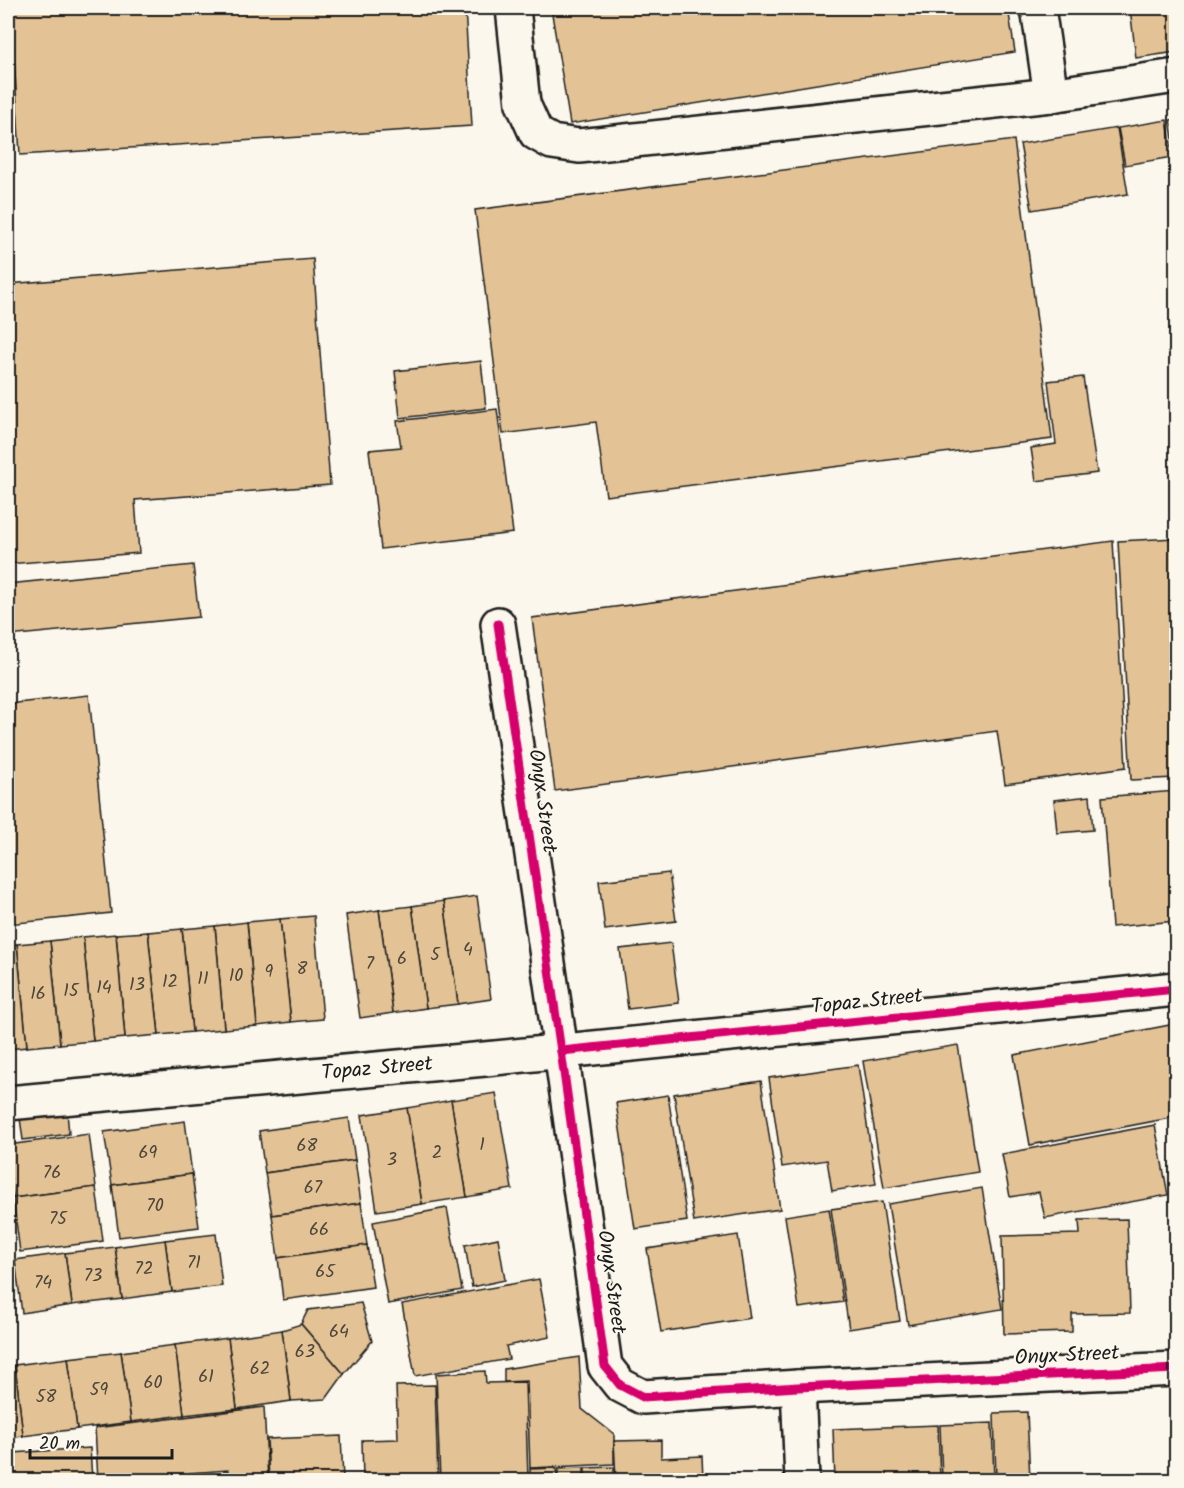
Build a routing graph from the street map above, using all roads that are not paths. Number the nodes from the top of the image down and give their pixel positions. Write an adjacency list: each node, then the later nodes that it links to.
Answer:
1 (513, 8): 4 (street)
2 (1038, 8): 4 (street)
3 (1176, 76): 4 (street)
4 (1051, 95)
5 (498, 624): 7 (street, Onyx Street)
6 (1176, 988): 7 (street, Topaz Street)
7 (561, 1051): 8 (street, Topaz Street); 10 (street, Onyx Street)
8 (8, 1103)
9 (1176, 1369): 10 (street, Onyx Street)
10 (798, 1387): 11 (street)
11 (802, 1480)

